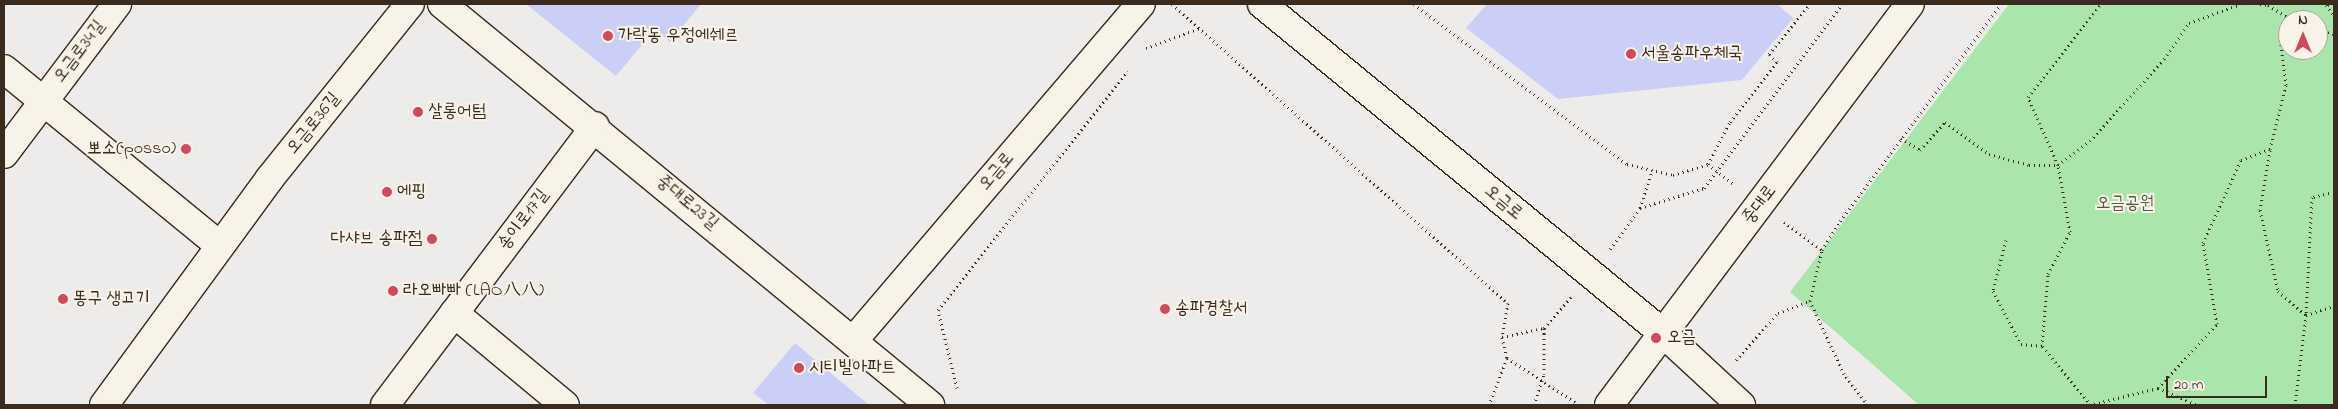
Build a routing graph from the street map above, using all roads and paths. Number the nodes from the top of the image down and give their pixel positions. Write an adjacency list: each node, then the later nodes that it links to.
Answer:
1 (117, 4): 23 (street, 오금로34길)
2 (410, 4): 32 (street, 오금로36길)
3 (442, 4): 24 (street, 중대로23길)
4 (1141, 4): 40 (street, 오금로)
5 (1172, 4): 18 (path)
6 (1262, 4): 38 (street, 오금로)
7 (1414, 4): 29 (path)
8 (1810, 4): 29 (path)
9 (1842, 4): 29 (path)
10 (1910, 4): 38 (street, 중대로)
11 (2001, 4): 25 (path)
12 (2101, 4): 28 (path)
13 (2241, 4): 28 (path)
14 (2260, 4): 15 (path)
15 (2270, 4)
16 (2334, 4): 17 (path)
17 (2334, 16)
18 (1200, 28): 19 (path); 39 (path)
19 (1140, 56)
20 (2283, 60): 26 (path)
21 (1134, 64): 45 (path)
22 (4, 69): 23 (street, 오금로34길)
23 (43, 101): 27 (street, 오금로34길); 32 (street)
24 (595, 126): 35 (street, 송이로17길); 40 (street, 중대로23길)
25 (1901, 138): 28 (path); 33 (path)
26 (2270, 149): 37 (path); 44 (path)
27 (4, 154)
28 (2058, 165): 41 (path)
29 (1652, 170)
30 (2334, 192): 37 (path)
31 (2006, 240): 41 (path)
32 (220, 246): 46 (street, 오금로36길)
33 (1810, 301): 36 (path); 55 (path)
34 (2334, 306): 37 (path)
35 (454, 313): 47 (street, 송이로17길); 48 (street)
36 (1778, 313)
37 (2306, 315): 58 (path)
38 (1664, 334): 53 (street, 중대로); 54 (street, 오금로)
39 (1502, 337): 42 (path); 43 (path)
40 (853, 341): 49 (street, 중대로23길)
41 (2042, 346): 56 (path)
42 (1507, 358): 43 (path); 50 (path)
43 (1542, 379): 51 (path); 52 (path)
44 (2158, 388): 56 (path); 57 (path)
45 (958, 392)
46 (104, 405)
47 (384, 405)
48 (565, 405)
49 (930, 405)
50 (1489, 405)
51 (1534, 405)
52 (1580, 405)
53 (1609, 405)
54 (1741, 405)
55 (1868, 405)
56 (2090, 405)
57 (2197, 405)
58 (2295, 405)

